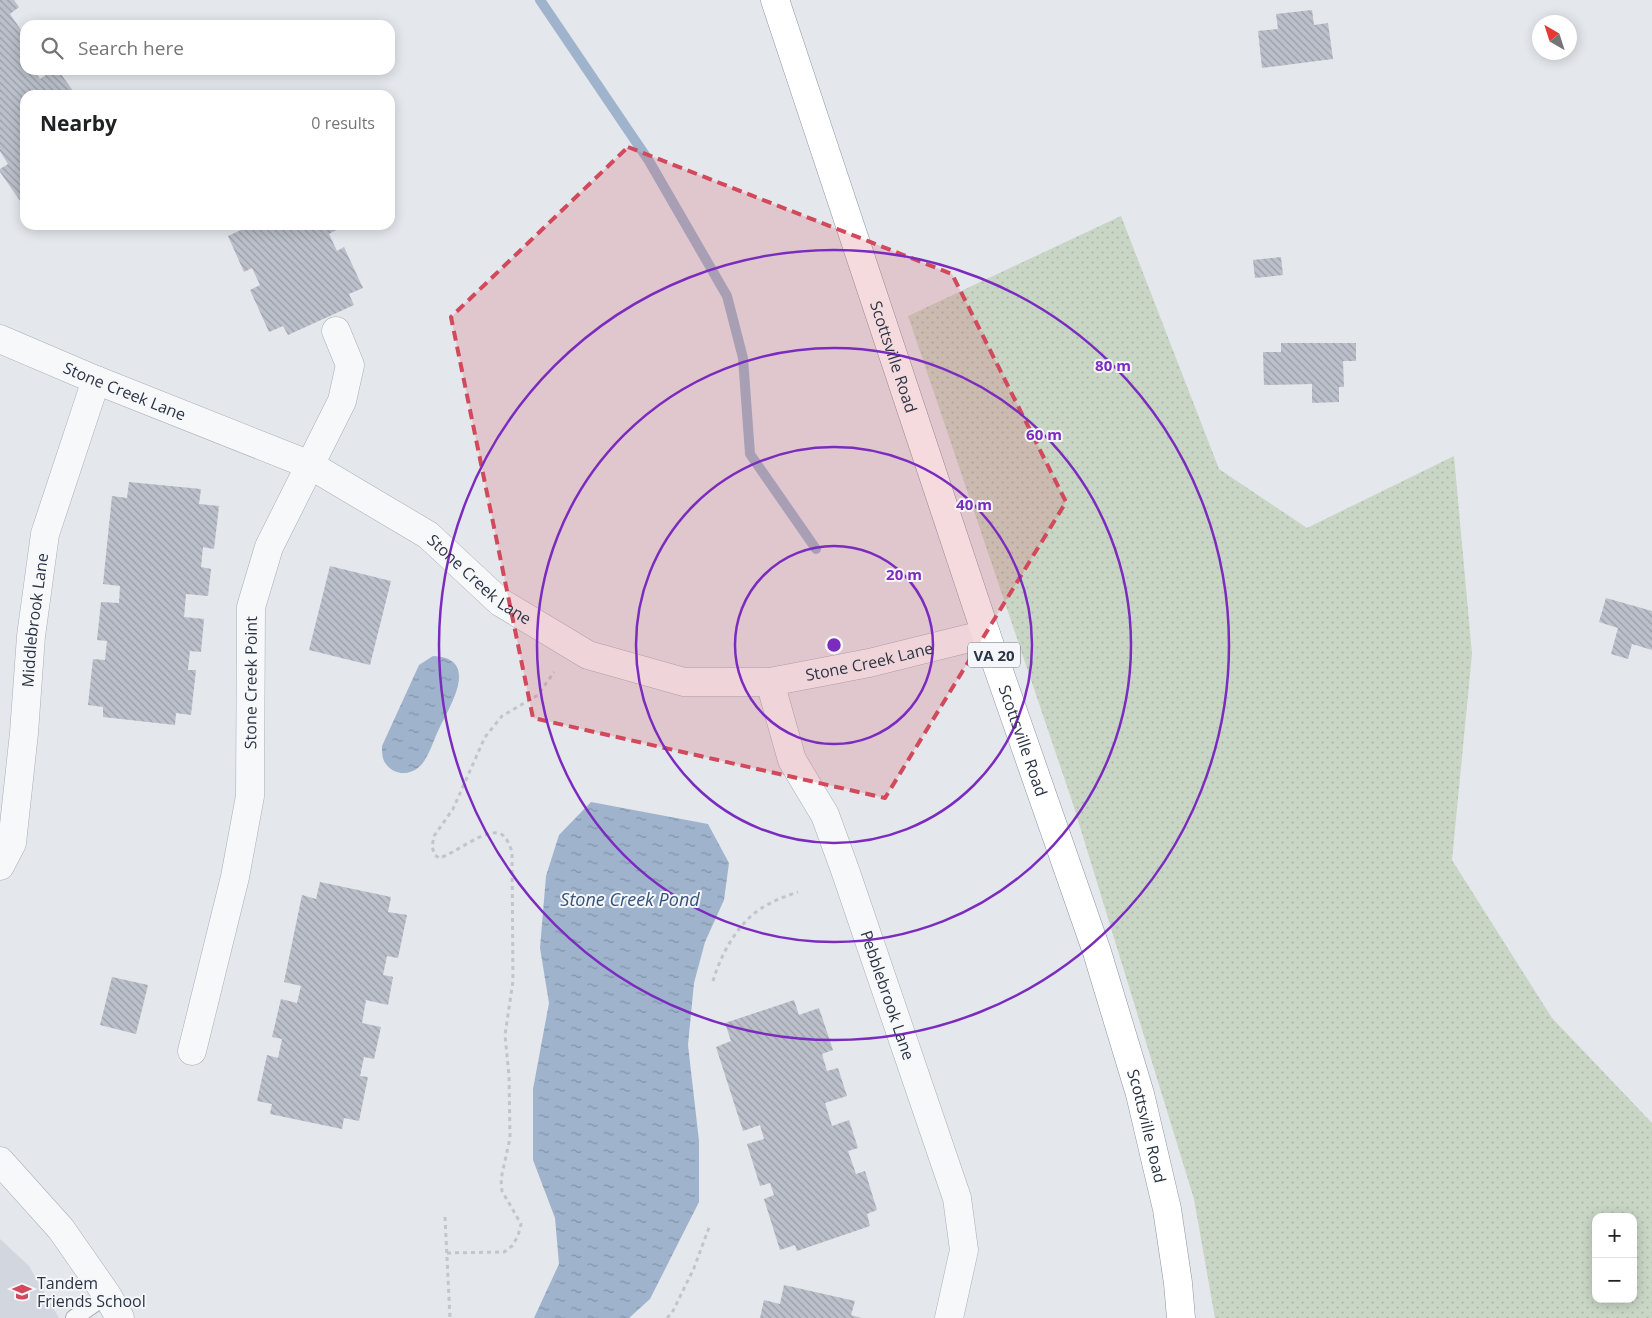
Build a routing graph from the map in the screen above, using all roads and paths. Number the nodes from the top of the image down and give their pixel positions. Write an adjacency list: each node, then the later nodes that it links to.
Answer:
1 (775, 0): 6 (highway, Scottsville Road / VA 20)
2 (336, 331): 5 (street, Stone Creek Point)
3 (0, 340): 4 (street, Stone Creek Lane)
4 (96, 380): 5 (street, Stone Creek Lane); 9 (street, Middlebrook Lane)
5 (310, 465): 8 (street, Stone Creek Lane); 12 (street, Stone Creek Point)
6 (986, 634): 8 (street, Stone Creek Lane); 22 (highway, Scottsville Road / VA 20)
7 (554, 672): 16 (path)
8 (770, 682): 21 (street, Pebblebrook Lane)
9 (0, 866)
10 (798, 892): 11 (path)
11 (713, 981)
12 (192, 1052)
13 (0, 1161): 17 (street)
14 (445, 1217): 16 (path)
15 (710, 1225): 20 (path)
16 (447, 1253): 19 (path)
17 (113, 1306): 18 (lane)
18 (74, 1318)
19 (450, 1318)
20 (667, 1318)
21 (949, 1318)
22 (1181, 1318)

